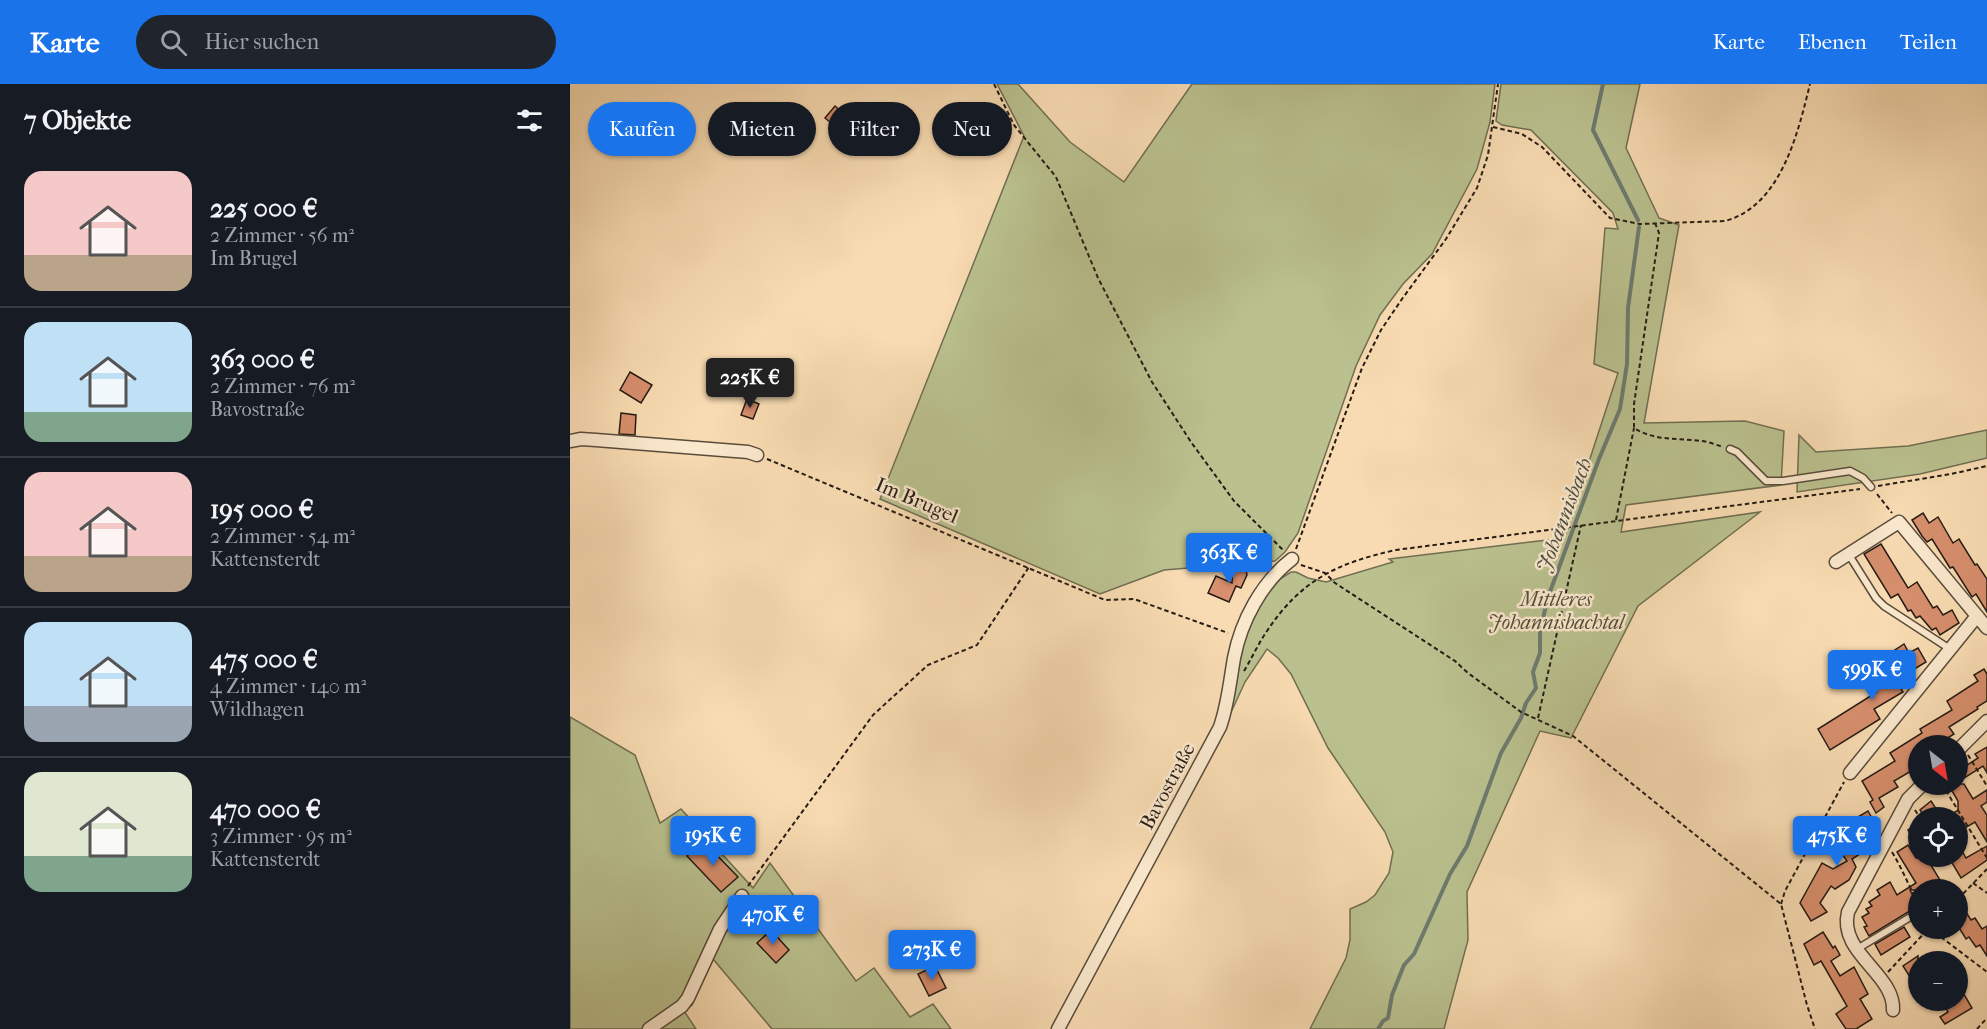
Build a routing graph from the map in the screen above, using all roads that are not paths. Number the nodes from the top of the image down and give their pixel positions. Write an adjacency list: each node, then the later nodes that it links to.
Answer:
1 (570, 441): 3 (street)
2 (1730, 449): 4 (lane)
3 (757, 454)
4 (1871, 488)
5 (1849, 555): 7 (street); 8 (street); 10 (lane)
6 (1292, 559): 20 (street, Bavostraße)
7 (1836, 562)
8 (1977, 616): 9 (street); 10 (street)
9 (1987, 628)
10 (1950, 649): 13 (street)
11 (1987, 721): 12 (street)
12 (1968, 740)
13 (1850, 773)
14 (1912, 795): 17 (street)
15 (742, 896): 19 (street)
16 (1908, 918): 17 (lane)
17 (1857, 949): 18 (street)
18 (1893, 1010)
19 (649, 1029)
20 (1058, 1029)

